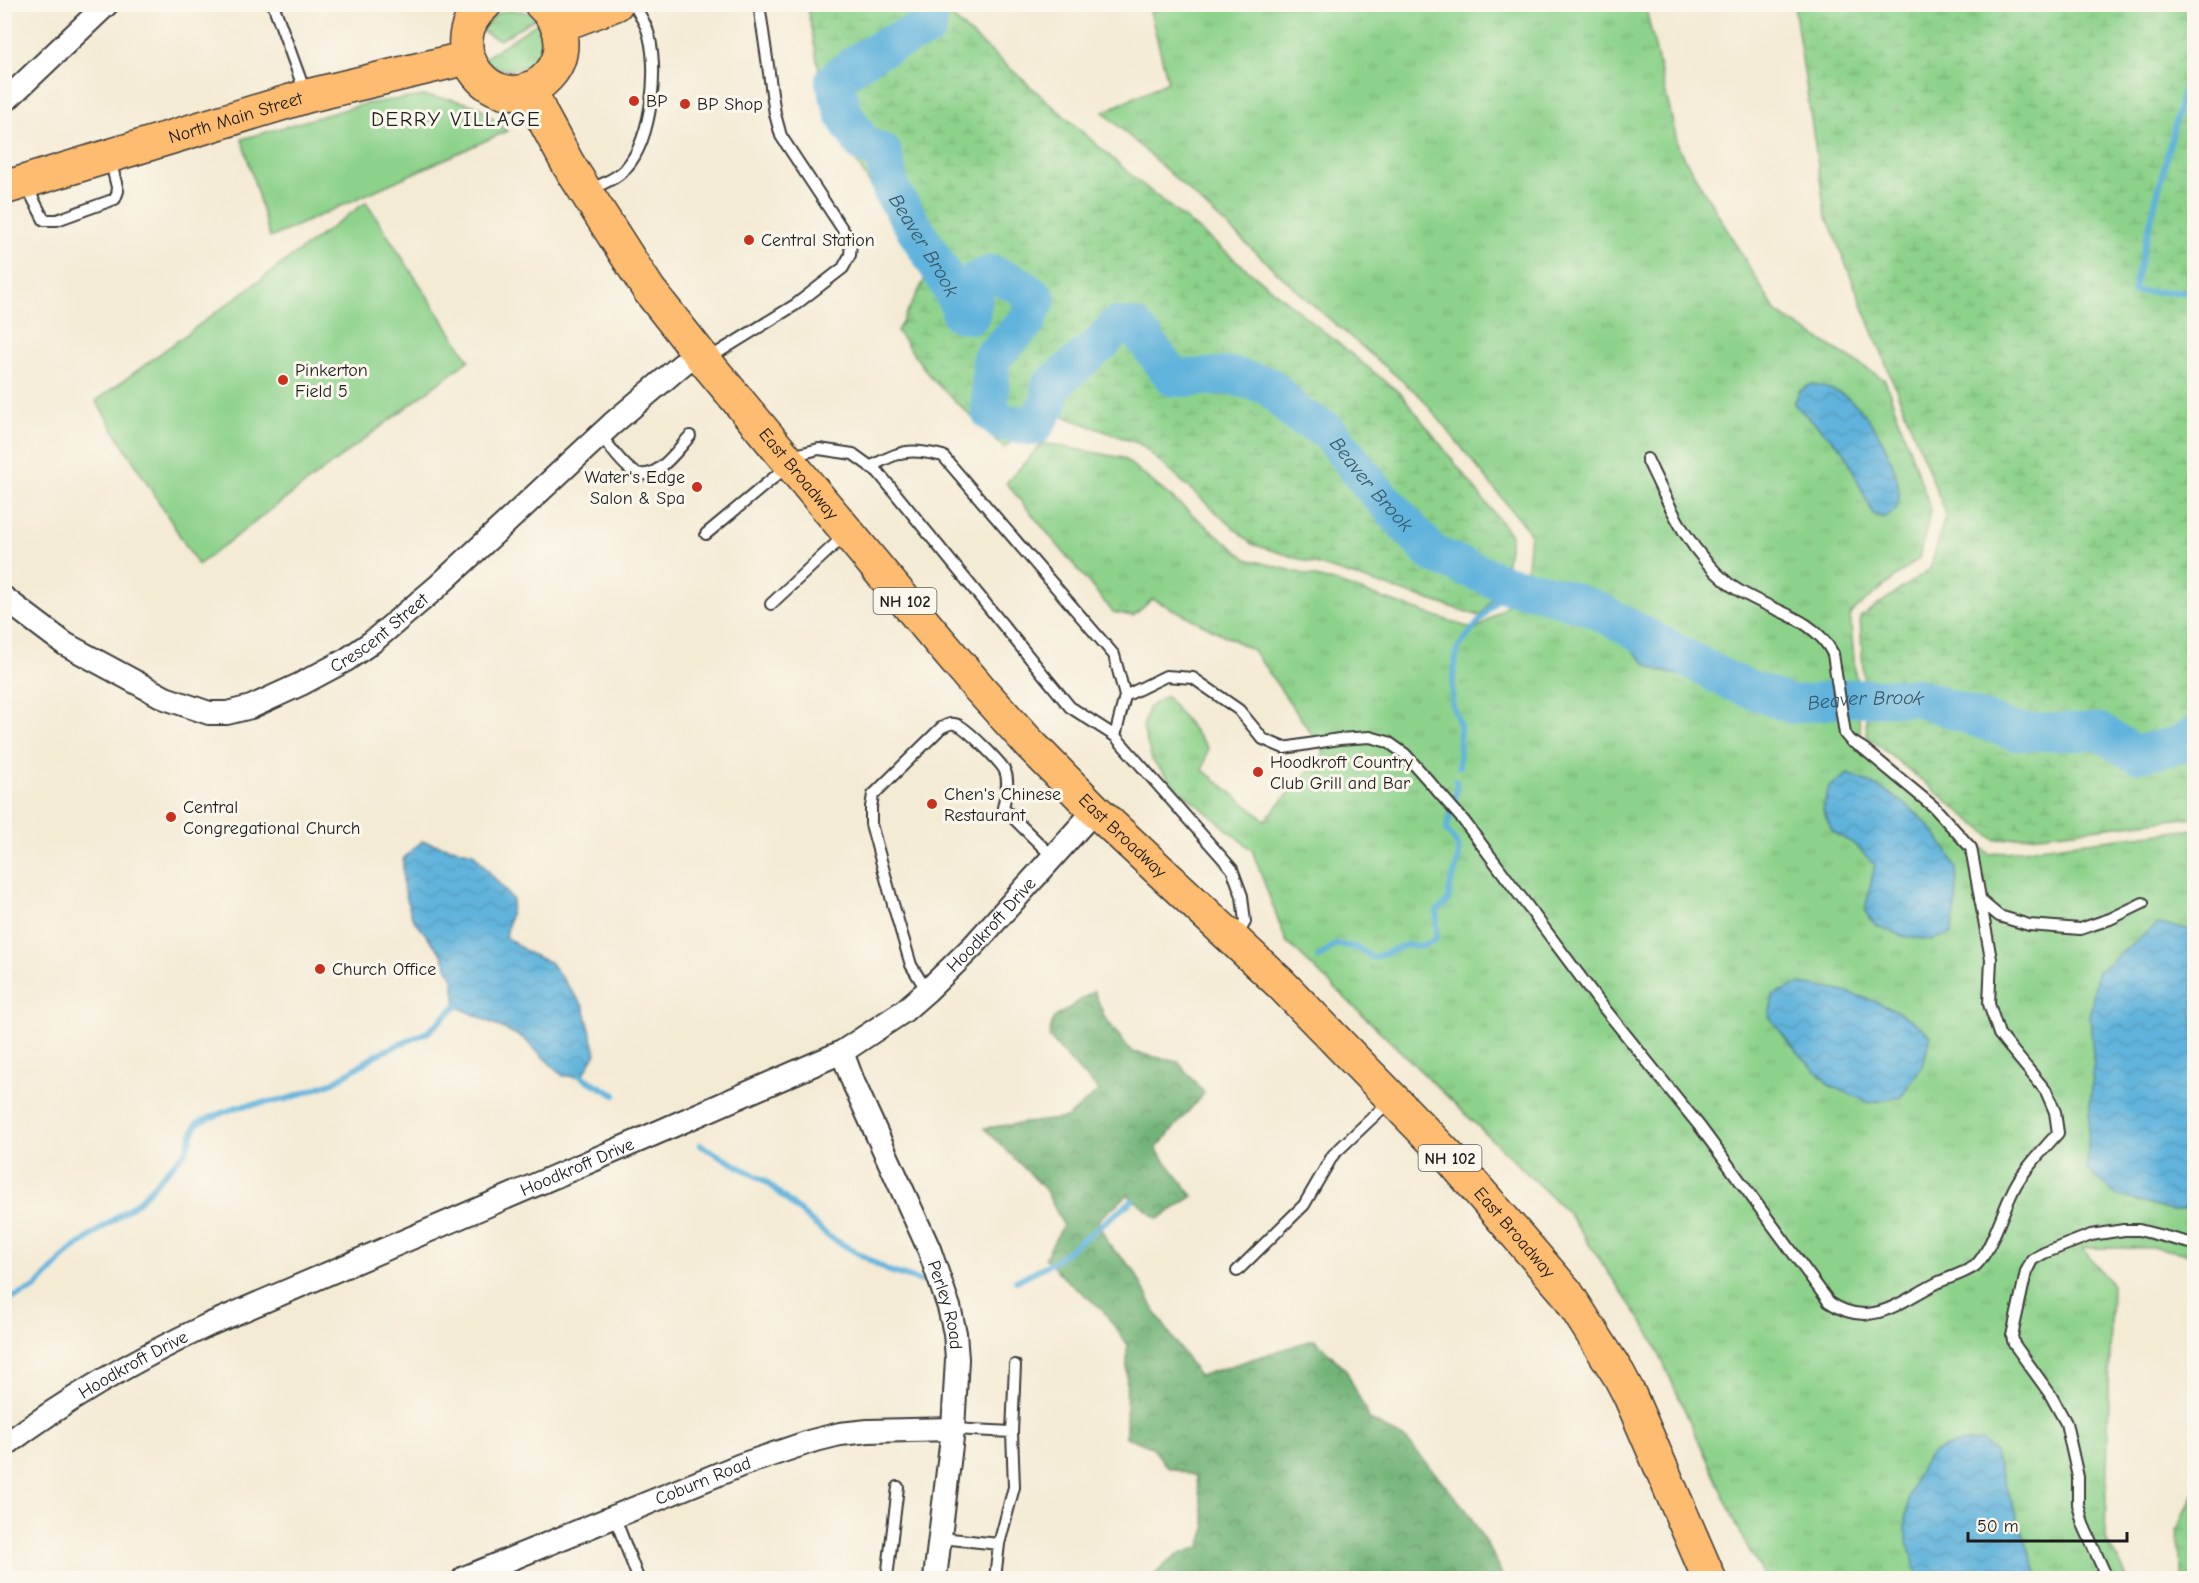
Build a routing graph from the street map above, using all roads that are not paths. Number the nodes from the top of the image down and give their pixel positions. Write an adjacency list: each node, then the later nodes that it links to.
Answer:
1 (107, 4): 10 (street)
2 (273, 4): 11 (lane)
3 (485, 4): 8 (main road)
4 (616, 4): 7 (main road)
5 (634, 4): 14 (lane)
6 (759, 4): 15 (lane)
7 (550, 15): 9 (main road)
8 (467, 58): 9 (main road); 11 (main road, North Main Street)
9 (531, 88): 14 (main road, East Broadway / NH 102)
10 (6, 96)
11 (307, 96): 12 (main road, North Main Street)
12 (109, 155): 13 (main road, North Main Street); 13 (lane)
13 (14, 185)
14 (586, 192): 15 (main road, East Broadway / NH 102)
15 (701, 356): 16 (street, Crescent Street); 19 (main road, East Broadway / NH 102)
16 (600, 435): 17 (lane); 23 (street, Crescent Street)
17 (690, 436)
18 (1647, 459): 29 (lane)
19 (788, 460): 20 (lane); 21 (main road, East Broadway / NH 102); 22 (lane)
20 (870, 467): 25 (lane); 26 (lane)
21 (848, 533): 24 (lane); 27 (main road, East Broadway / NH 102)
22 (705, 534)
23 (4, 598)
24 (771, 604)
25 (1125, 696): 26 (lane); 29 (lane)
26 (1114, 736): 31 (lane)
27 (1095, 810): 28 (street, Hoodkroft Drive); 31 (main road, East Broadway / NH 102)
28 (1053, 857): 32 (street, Hoodkroft Drive); 32 (lane)
29 (1980, 900): 30 (lane)
30 (2143, 903)
31 (1235, 941): 34 (main road, East Broadway / NH 102)
32 (927, 991): 33 (street, Hoodkroft Drive)
33 (842, 1052): 38 (street, Perley Road); 40 (street, Hoodkroft Drive)
34 (1393, 1097): 36 (lane); 50 (main road, East Broadway / NH 102)
35 (2194, 1244): 51 (lane)
36 (1237, 1271)
37 (1015, 1365): 39 (lane)
38 (953, 1429): 39 (lane); 42 (street, Coburn Road); 43 (street, Perley Road)
39 (1012, 1432): 44 (lane)
40 (4, 1446)
41 (898, 1487): 47 (lane)
42 (615, 1518): 45 (street, Coburn Road); 46 (lane)
43 (941, 1538): 44 (lane); 48 (street, Perley Road)
44 (999, 1544): 49 (lane)
45 (466, 1578)
46 (638, 1578)
47 (887, 1578)
48 (935, 1578)
49 (995, 1578)
50 (1709, 1578)
51 (2107, 1578)

